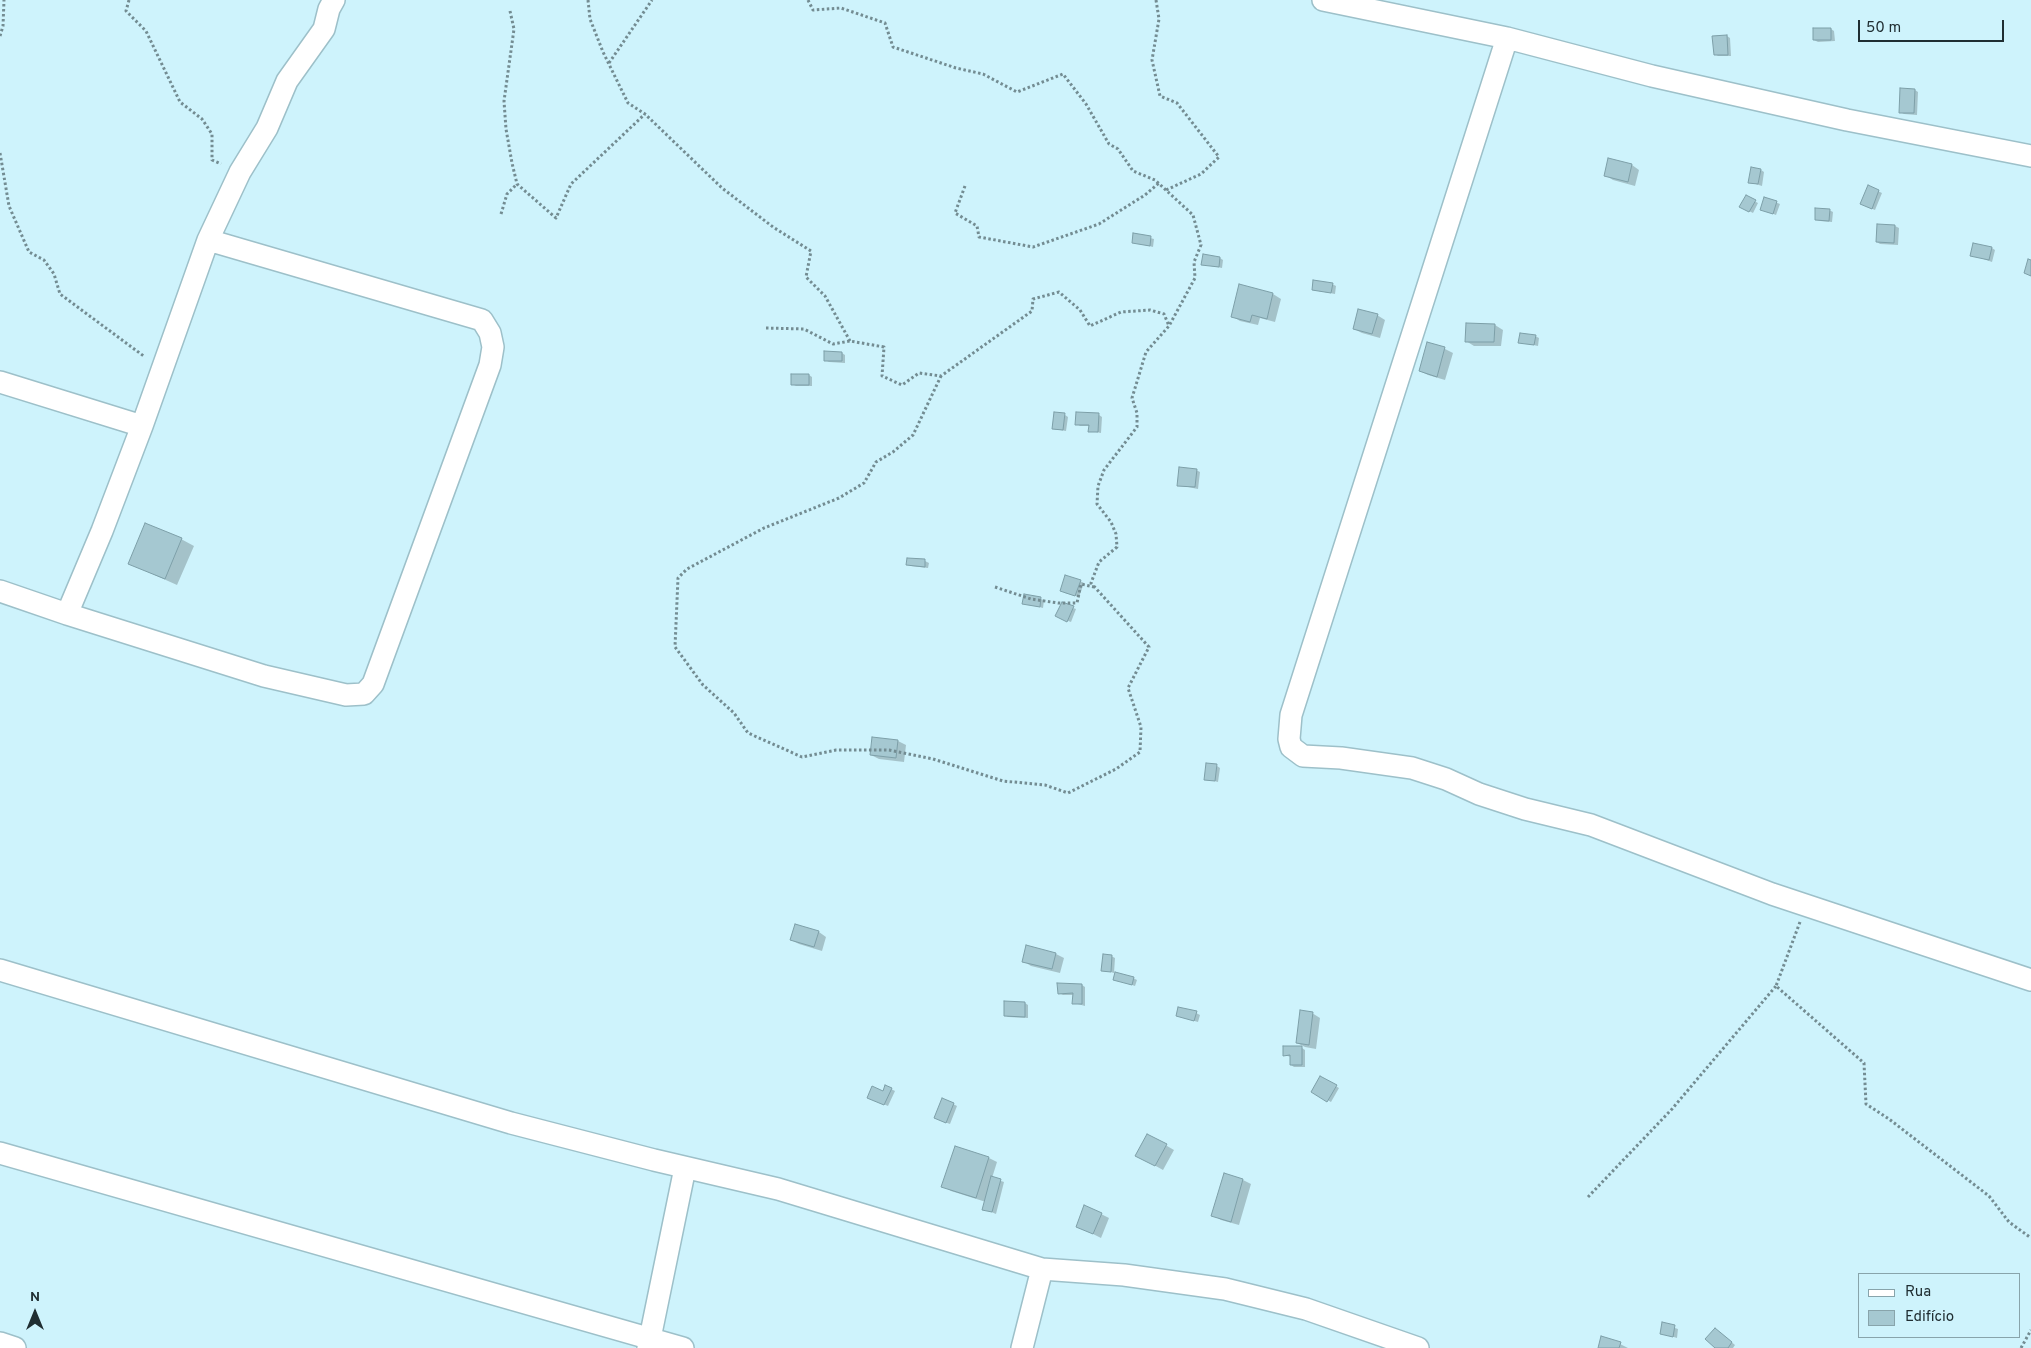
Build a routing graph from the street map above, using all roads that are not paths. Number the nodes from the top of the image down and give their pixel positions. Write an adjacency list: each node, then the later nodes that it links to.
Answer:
1 (334, 0): 5 (street)
2 (1323, 0): 3 (street)
3 (1507, 38): 4 (street); 11 (street)
4 (2031, 156)
5 (208, 240): 7 (street); 9 (street)
6 (0, 382): 7 (street)
7 (142, 426): 9 (street)
8 (0, 591): 9 (street)
9 (67, 614)
10 (0, 970): 13 (street)
11 (2031, 980)
12 (0, 1153): 16 (street)
13 (685, 1168): 14 (street); 16 (street)
14 (1042, 1269): 19 (street); 20 (street)
15 (0, 1344): 17 (street)
16 (650, 1344): 18 (street)
17 (15, 1348)
18 (683, 1348)
19 (1022, 1348)
20 (1418, 1348)

